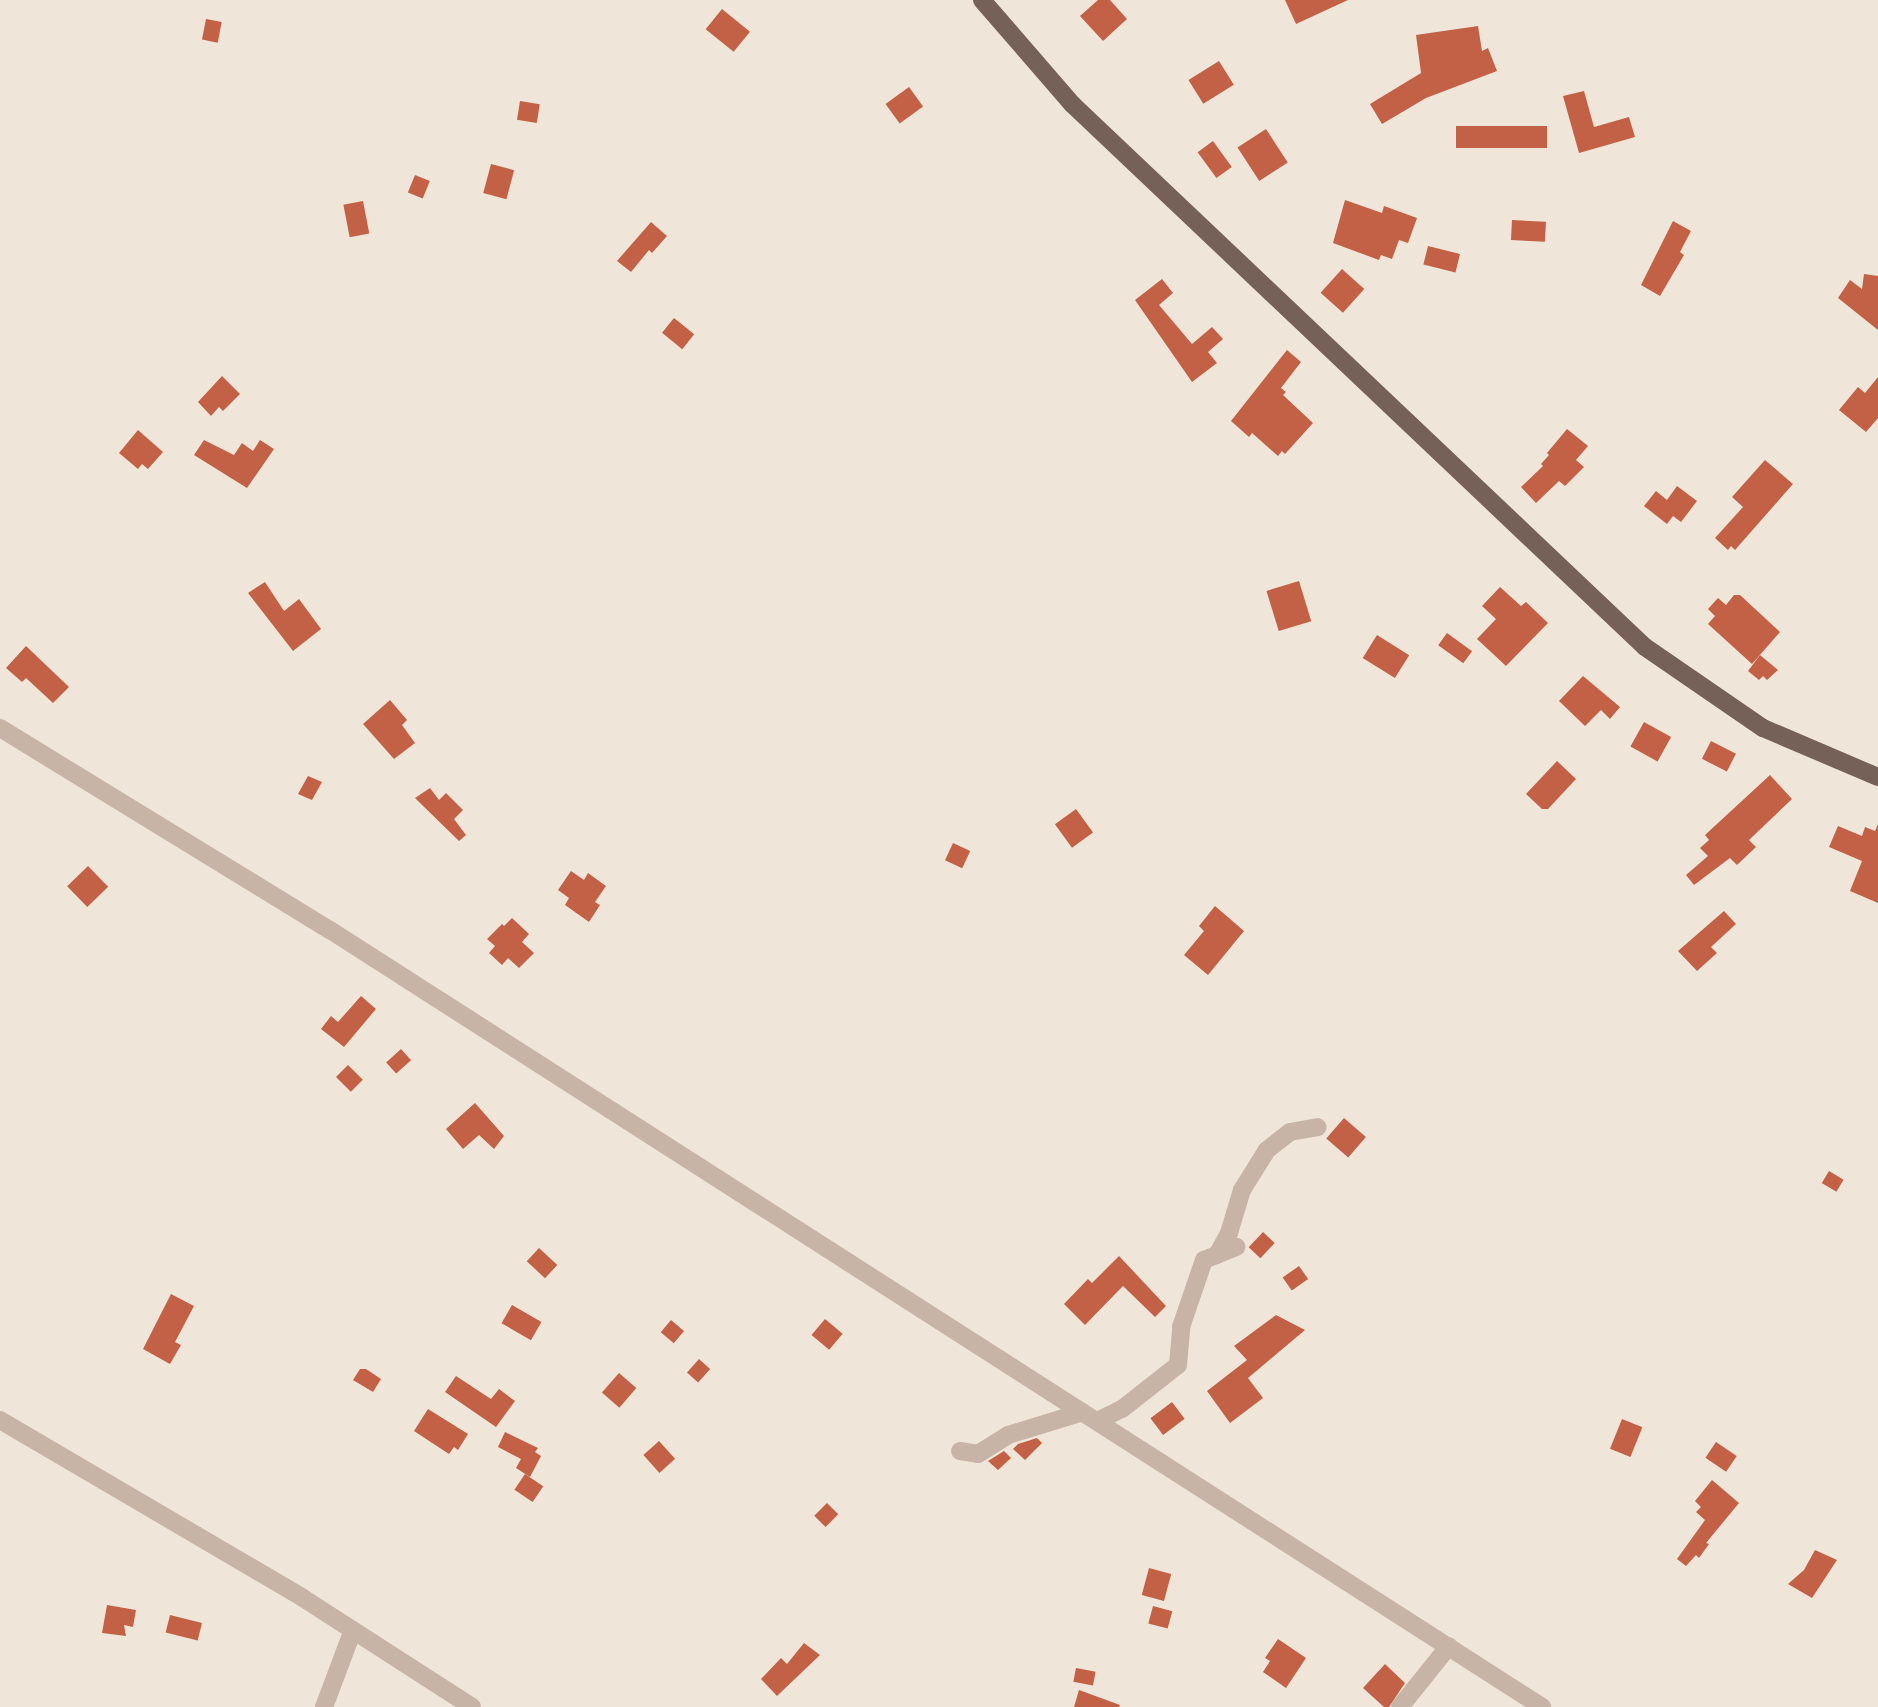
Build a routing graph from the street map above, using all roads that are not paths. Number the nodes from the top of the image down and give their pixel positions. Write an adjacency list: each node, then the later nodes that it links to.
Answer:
1 (982, 0): 3 (main road)
2 (0, 728): 7 (street)
3 (1878, 776)
4 (1318, 1127): 6 (street)
5 (1237, 1247): 6 (street)
6 (1217, 1255): 7 (street)
7 (1090, 1416): 9 (street); 11 (street)
8 (0, 1420): 10 (street)
9 (960, 1451)
10 (353, 1630): 12 (street); 13 (street)
11 (1449, 1646): 14 (street); 15 (street)
12 (324, 1707)
13 (472, 1707)
14 (1400, 1707)
15 (1542, 1707)

